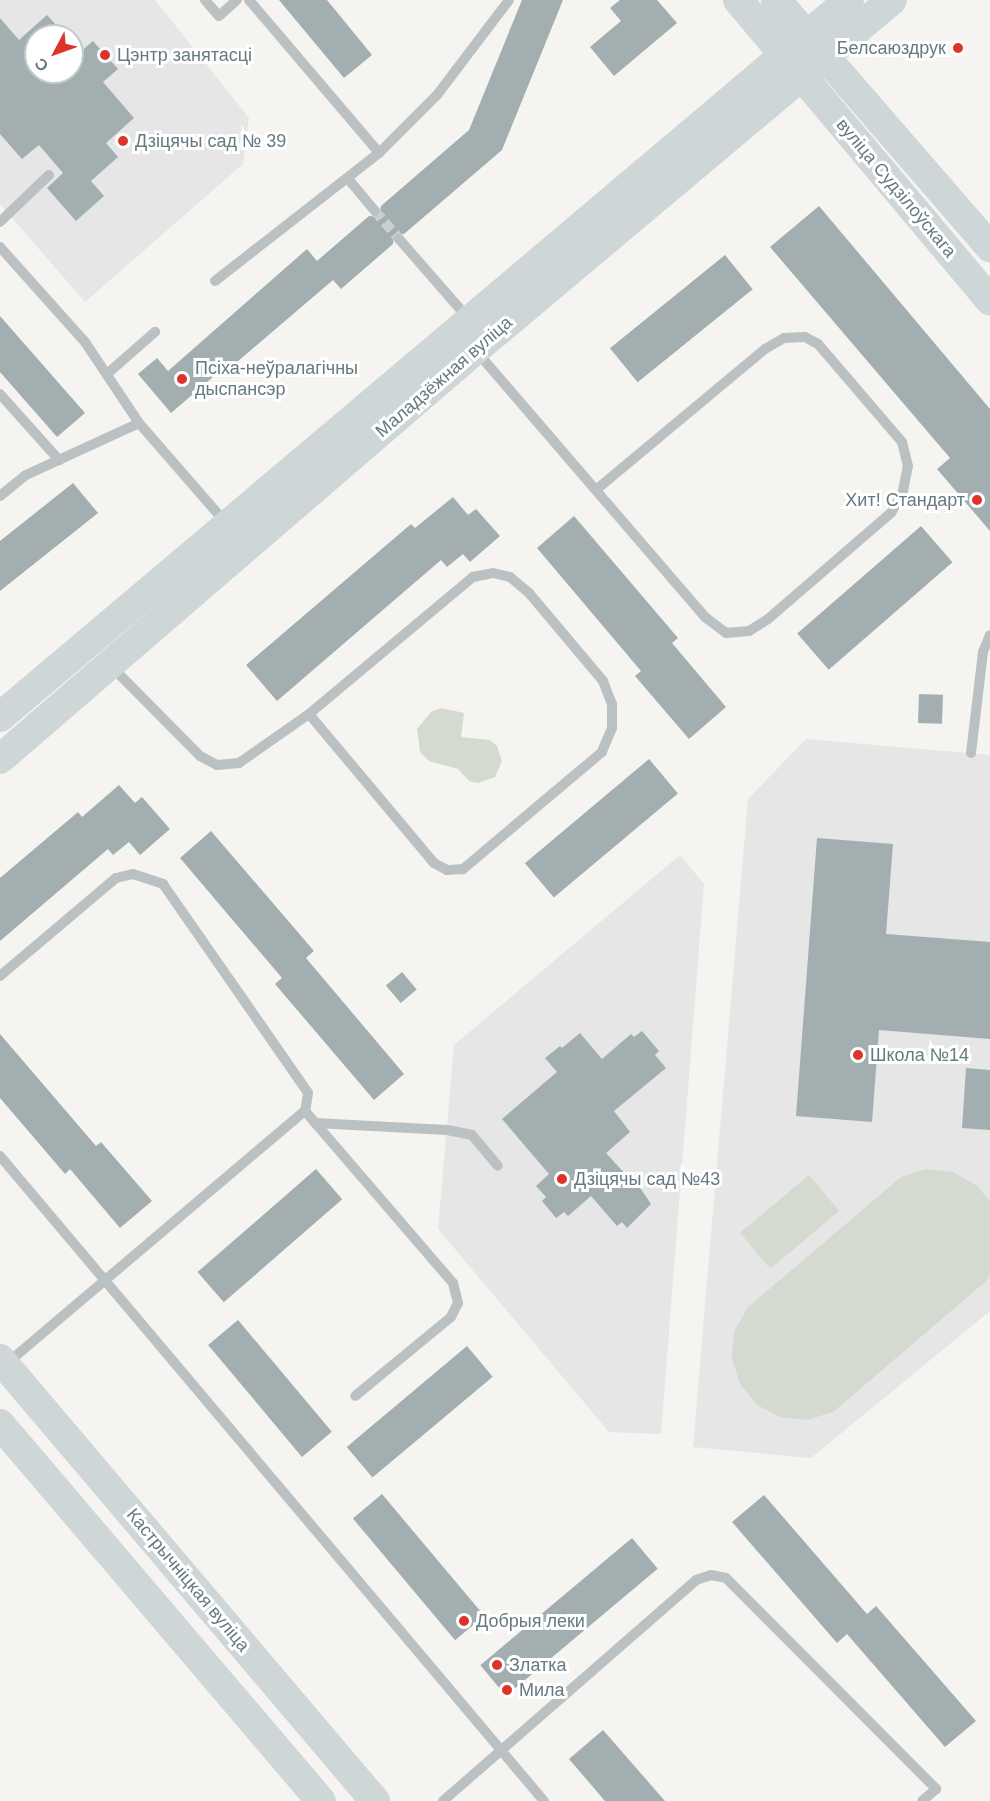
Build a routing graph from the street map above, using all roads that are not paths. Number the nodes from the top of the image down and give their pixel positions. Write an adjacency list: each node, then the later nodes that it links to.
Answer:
1 (205, 0): 2 (lane)
2 (237, 0)
3 (249, 0): 12 (lane)
4 (509, 0): 12 (lane)
5 (738, 0): 11 (main road, вуліца Судзілоўскага)
6 (776, 0): 9 (main road, вуліца Судзілоўскага)
7 (849, 0): 9 (main road, Маладзёжная вуліца)
8 (892, 0): 10 (main road, Маладзёжная вуліца)
9 (807, 34): 10 (main road, вуліца Судзілоўскага); 11 (main road, Маладзёжная вуліца)
10 (826, 56): 11 (main road, Маладзёжная вуліца); 19 (main road, вуліца Судзілоўскага)
11 (792, 65): 21 (main road, вуліца Судзілоўскага); 22 (main road, Маладзёжная вуліца); 24 (main road, Маладзёжная вуліца)
12 (379, 153): 14 (lane)
13 (50, 176): 16 (lane)
14 (349, 180): 15 (lane); 20 (lane)
15 (375, 211)
16 (0, 222)
17 (399, 239): 22 (lane)
18 (0, 247): 25 (lane)
19 (990, 247)
20 (215, 281)
21 (990, 300)
22 (470, 320): 31 (main road, Маладзёжная вуліца)
23 (155, 332): 25 (lane)
24 (475, 350): 29 (lane); 33 (main road, Маладзёжная вуліца)
25 (107, 374): 27 (lane)
26 (0, 394): 28 (lane)
27 (139, 423): 28 (lane); 31 (lane)
28 (59, 460): 30 (lane)
29 (596, 490): 29 (lane)
30 (0, 496)
31 (227, 523): 35 (main road, Маладзёжная вуліца)
32 (990, 635): 36 (lane)
33 (110, 665): 34 (lane); 37 (main road, Маладзёжная вуліца)
34 (309, 714): 34 (lane)
35 (0, 717)
36 (971, 753)
37 (0, 759)
38 (0, 976): 39 (lane)
39 (305, 1111): 40 (lane); 43 (lane)
40 (315, 1123): 42 (lane); 45 (lane)
41 (0, 1156): 43 (lane)
42 (498, 1166)
43 (104, 1278): 44 (lane); 47 (lane)
44 (2, 1362): 49 (main road, Кастрычніцкая вуліца)
45 (355, 1396)
46 (0, 1424): 48 (main road)
47 (501, 1751): 50 (lane); 51 (lane); 52 (lane)
48 (321, 1801)
49 (375, 1801)
50 (443, 1801)
51 (544, 1801)
52 (922, 1801)

